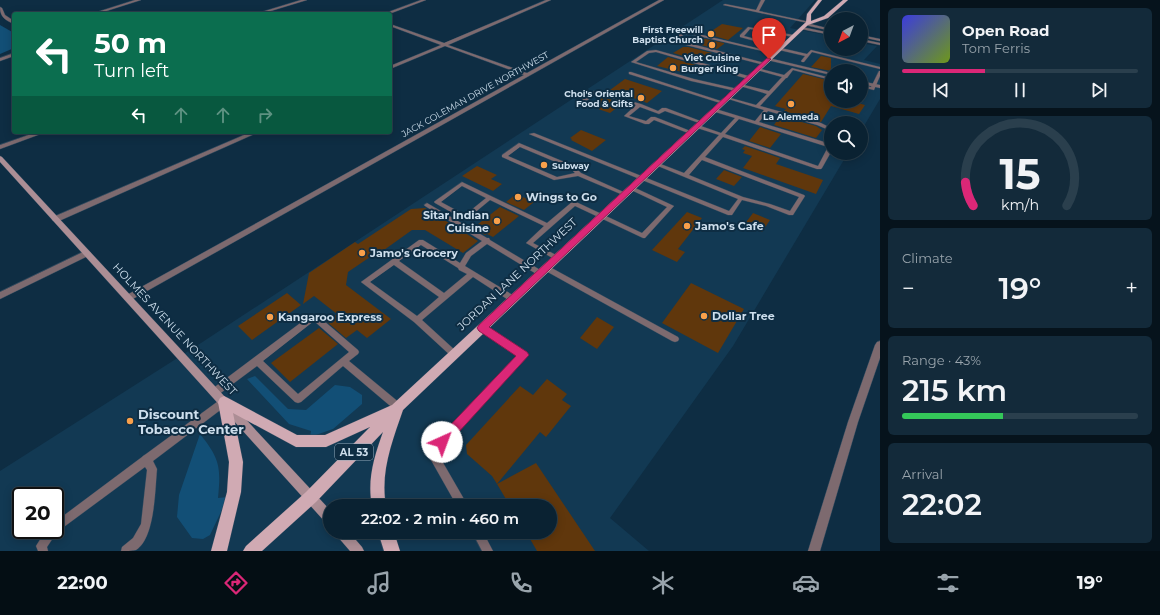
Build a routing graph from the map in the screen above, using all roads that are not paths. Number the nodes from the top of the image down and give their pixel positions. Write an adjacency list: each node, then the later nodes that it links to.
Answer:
1 (139, 0): 11 (street)
2 (305, 0): 12 (street)
3 (424, 0): 13 (street)
4 (549, 0): 25 (street)
5 (662, 0): 37 (street, JACK COLEMAN DRIVE NORTHWEST)
6 (763, 0): 14 (lane)
7 (820, 0): 16 (main road, JORDAN LANE NORTHWEST / AL 53)
8 (846, 0): 16 (main road, JORDAN LANE NORTHWEST / AL 53)
9 (725, 5): 14 (lane)
10 (0, 8): 15 (street)
11 (100, 12)
12 (264, 12)
13 (391, 12)
14 (757, 12): 16 (lane)
15 (12, 21)
16 (805, 25): 18 (lane); 19 (street); 20 (main road, JORDAN LANE NORTHWEST / AL 53)
17 (392, 26): 25 (street)
18 (824, 29)
19 (824, 32)
20 (793, 36): 28 (main road, JORDAN LANE NORTHWEST / AL 53); 28 (lane)
21 (868, 37): 22 (lane)
22 (880, 40)
23 (868, 41): 24 (street)
24 (880, 44)
25 (447, 45): 33 (street); 37 (street)
26 (12, 55): 30 (street)
27 (808, 55): 28 (lane); 31 (lane); 32 (lane)
28 (771, 57): 28 (lane); 34 (street); 38 (lane); 40 (main road, JORDAN LANE NORTHWEST / AL 53)
29 (680, 58): 40 (lane); 41 (lane); 41 (lane)
30 (1, 59)
31 (803, 61)
32 (880, 66)
33 (392, 67)
34 (824, 72)
35 (880, 72): 42 (lane)
36 (630, 73): 44 (lane)
37 (528, 75): 87 (street, JACK COLEMAN DRIVE NORTHWEST)
38 (786, 77): 39 (lane); 45 (lane)
39 (824, 77)
40 (750, 78): 43 (main road, JORDAN LANE NORTHWEST / AL 53)
41 (693, 80): 43 (lane); 44 (lane)
42 (877, 86)
43 (739, 88): 45 (lane); 47 (main road, JORDAN LANE NORTHWEST / AL 53)
44 (682, 89): 47 (lane)
45 (770, 93): 49 (lane)
46 (584, 100): 48 (lane)
47 (724, 100): 49 (lane); 51 (main road, JORDAN LANE NORTHWEST / AL 53)
48 (638, 106): 52 (lane); 53 (lane)
49 (757, 106): 50 (lane)
50 (767, 109): 55 (lane); 57 (lane)
51 (714, 110): 54 (lane); 56 (main road, JORDAN LANE NORTHWEST / AL 53)
52 (660, 113): 53 (lane); 56 (lane)
53 (653, 118): 56 (lane)
54 (738, 118): 55 (lane); 61 (lane)
55 (756, 123): 62 (lane)
56 (696, 127): 61 (lane); 67 (main road, JORDAN LANE NORTHWEST / AL 53)
57 (824, 128)
58 (37, 134): 63 (street)
59 (251, 134): 76 (street)
60 (532, 134): 70 (lane)
61 (722, 135): 65 (lane); 66 (lane)
62 (824, 145)
63 (0, 147)
64 (0, 158): 76 (main road, HOLMES AVENUE NORTHWEST)
65 (701, 158): 69 (lane); 73 (lane)
66 (824, 159)
67 (656, 164): 69 (lane); 70 (main road, JORDAN LANE NORTHWEST / AL 53)
68 (579, 174): 68 (lane); 71 (lane)
69 (685, 176): 73 (lane)
70 (640, 179): 71 (main road, JORDAN LANE NORTHWEST / AL 53); 73 (lane)
71 (628, 191): 75 (main road, JORDAN LANE NORTHWEST / AL 53); 75 (lane)
72 (489, 198): 72 (lane); 77 (lane)
73 (741, 198)
74 (427, 205): 78 (lane)
75 (601, 216): 77 (lane); 80 (main road, JORDAN LANE NORTHWEST / AL 53)
76 (56, 219): 79 (main road, HOLMES AVENUE NORTHWEST)
77 (548, 226): 80 (lane)
78 (487, 240): 82 (lane); 83 (lane)
79 (87, 254): 85 (street); 87 (main road, HOLMES AVENUE NORTHWEST)
80 (556, 258): 83 (main road, JORDAN LANE NORTHWEST / AL 53)
81 (394, 261): 82 (lane); 86 (lane); 89 (lane)
82 (461, 268): 84 (lane)
83 (543, 270): 88 (main road, JORDAN LANE NORTHWEST / AL 53); 91 (lane)
84 (472, 274): 86 (lane); 88 (lane)
85 (0, 296)
86 (444, 297): 89 (lane)
87 (128, 298): 96 (main road, HOLMES AVENUE NORTHWEST)
88 (513, 299): 90 (main road, JORDAN LANE NORTHWEST / AL 53)
89 (417, 320): 93 (lane)
90 (482, 328): 93 (main road, JORDAN LANE NORTHWEST / AL 53); 101 (lane)
91 (675, 338)
92 (880, 345): 115 (street)
93 (454, 354): 97 (main road, JORDAN LANE NORTHWEST / AL 53)
94 (257, 361): 95 (lane); 95 (lane); 96 (lane)
95 (343, 361): 97 (lane)
96 (220, 397): 97 (main road); 98 (lane); 99 (main road, HOLMES AVENUE NORTHWEST); 110 (main road)
97 (398, 407): 99 (main road, JORDAN LANE NORTHWEST / AL 53); 100 (main road)
98 (146, 459): 103 (lane); 109 (lane)
99 (311, 497): 102 (main road, HOLMES AVENUE NORTHWEST); 111 (main road, JORDAN LANE NORTHWEST / AL 53)
100 (377, 499)
101 (458, 499)
102 (323, 511)
103 (64, 521)
104 (46, 539): 108 (lane)
105 (347, 539): 112 (main road)
106 (388, 539): 113 (main road)
107 (481, 539): 114 (lane)
108 (43, 551)
109 (126, 551)
110 (219, 551)
111 (251, 551)
112 (358, 551)
113 (392, 551)
114 (488, 551)
115 (814, 551)

